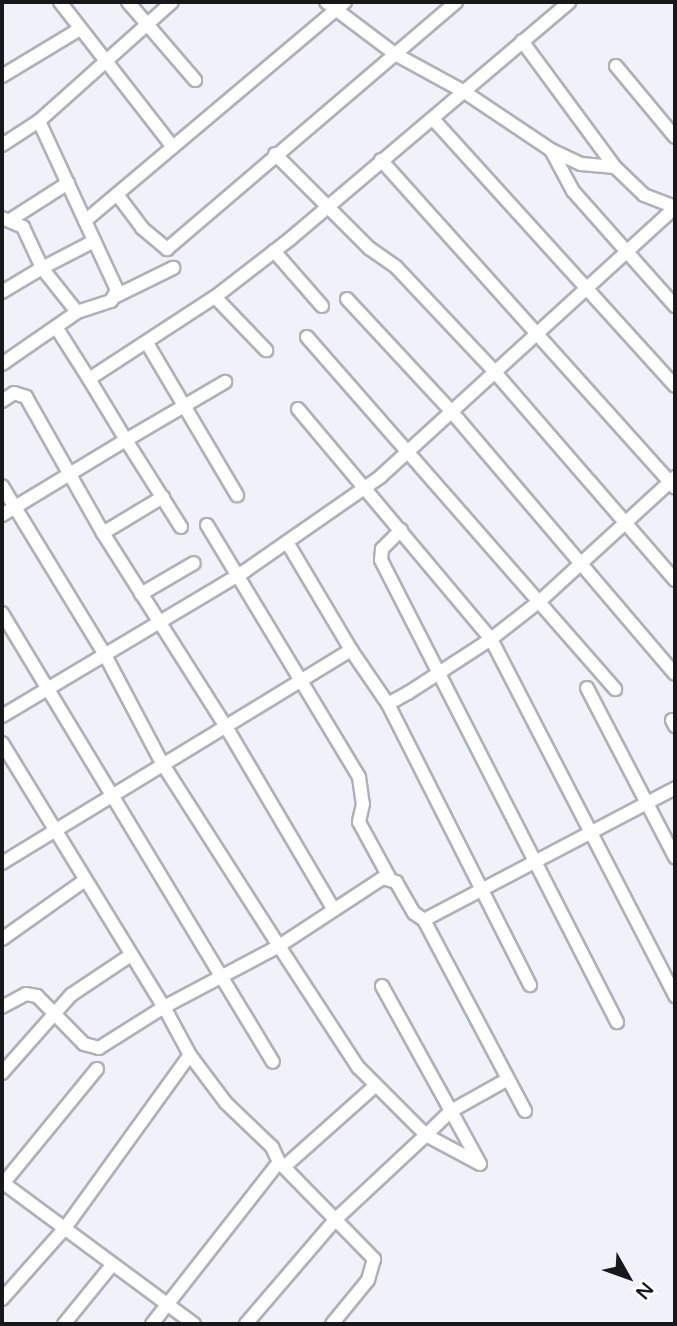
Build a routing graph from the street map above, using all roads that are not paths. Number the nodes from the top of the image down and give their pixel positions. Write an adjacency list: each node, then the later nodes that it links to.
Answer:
1 (61, 2): 8 (street)
2 (128, 2): 7 (street)
3 (172, 2): 7 (street)
4 (456, 2): 10 (street)
5 (569, 2): 9 (street)
6 (336, 4): 10 (street); 20 (street)
7 (147, 26): 11 (street); 14 (street)
8 (80, 29): 11 (street); 13 (street)
9 (522, 41): 15 (street); 24 (street)
10 (395, 54): 15 (street); 22 (street)
11 (107, 62): 17 (street); 20 (street)
12 (616, 66): 18 (street)
13 (2, 76)
14 (195, 80)
15 (463, 91): 16 (street); 21 (street)
16 (433, 119): 23 (street); 36 (street)
17 (39, 121): 19 (street); 25 (street)
18 (675, 137)
19 (2, 145)
20 (172, 146): 26 (street)
21 (551, 150): 24 (street); 33 (street)
22 (275, 154): 26 (street); 27 (street)
23 (381, 160): 27 (street); 45 (street)
24 (615, 167): 28 (street)
25 (68, 183): 29 (street); 30 (street)
26 (118, 197): 30 (street)
27 (325, 206): 32 (street); 50 (street)
28 (675, 208): 33 (street)
29 (6, 219): 34 (street)
30 (85, 221): 31 (street)
31 (94, 242): 34 (street); 38 (street)
32 (274, 251): 39 (street); 41 (street)
33 (629, 254): 36 (street); 42 (street)
34 (42, 268): 37 (street); 43 (street)
35 (173, 268): 38 (street)
36 (587, 289): 45 (street); 53 (street)
37 (2, 292)
38 (116, 296): 43 (street)
39 (215, 297): 47 (street); 48 (street)
40 (347, 299): 57 (street)
41 (322, 306)
42 (675, 306)
43 (77, 312): 44 (street)
44 (57, 327): 49 (street); 51 (street)
45 (540, 333): 50 (street); 61 (street)
46 (307, 337): 59 (street)
47 (147, 343): 51 (street); 55 (street)
48 (266, 351)
49 (2, 364)
50 (493, 370): 57 (street); 68 (street)
51 (89, 379): 58 (street)
52 (225, 382): 55 (street)
53 (675, 386)
54 (2, 401): 60 (street)
55 (186, 404): 58 (street); 64 (street)
56 (298, 409): 63 (street)
57 (452, 411): 59 (street); 75 (street)
58 (126, 440): 60 (street); 65 (street)
59 (410, 450): 63 (street); 79 (street)
60 (69, 475): 66 (street); 72 (street)
61 (673, 483): 68 (street)
62 (2, 486): 66 (street)
63 (366, 487): 71 (street); 73 (street)
64 (237, 495)
65 (163, 497): 70 (street); 72 (street)
66 (14, 508): 67 (street); 84 (street)
67 (2, 514)
68 (624, 522): 75 (street); 77 (street)
69 (207, 525): 76 (street)
70 (181, 527)
71 (401, 530): 82 (street); 85 (street)
72 (103, 533): 78 (street)
73 (287, 542): 76 (street); 83 (street)
74 (194, 563): 78 (street)
75 (582, 563): 79 (street); 86 (street)
76 (239, 575): 81 (street); 87 (street)
77 (675, 580)
78 (141, 594): 81 (street)
79 (541, 600): 82 (street); 90 (street)
80 (2, 613): 88 (street)
81 (159, 623): 84 (street); 93 (street)
82 (491, 639): 85 (street); 100 (street)
83 (351, 650): 87 (street); 91 (street)
84 (105, 655): 88 (street); 95 (street)
85 (443, 673): 91 (street); 102 (street)
86 (675, 674)
87 (302, 679): 93 (street); 104 (street)
88 (50, 688): 92 (street); 97 (street)
89 (587, 688): 98 (street)
90 (615, 689)
91 (388, 704): 106 (street)
92 (2, 716)
93 (225, 725): 95 (street); 107 (street)
94 (2, 743): 99 (street)
95 (162, 763): 97 (street); 110 (street)
96 (675, 788): 98 (street)
97 (112, 793): 99 (street); 112 (street)
98 (648, 803): 100 (street); 101 (street)
99 (53, 828): 103 (street); 105 (street)
100 (593, 831): 102 (street); 115 (street)
101 (675, 857)
102 (536, 860): 106 (street); 119 (street)
103 (2, 863)
104 (389, 877): 107 (street); 108 (street)
105 (84, 881): 109 (street); 111 (street)
106 (482, 887): 108 (street); 113 (street)
107 (332, 908): 110 (street)
108 (424, 920): 124 (street)
109 (2, 939)
110 (279, 946): 112 (street); 125 (street)
111 (131, 955): 117 (street); 118 (street)
112 (220, 977): 117 (street); 121 (street)
113 (530, 985)
114 (382, 986): 126 (street)
115 (675, 996)
116 (2, 1007): 118 (street)
117 (164, 1007): 118 (street); 120 (street)
118 (53, 1011): 123 (street)
119 (617, 1022)
120 (190, 1055): 129 (street); 132 (street)
121 (273, 1062)
122 (97, 1069): 130 (street)
123 (2, 1073)
124 (508, 1079): 126 (street); 127 (street)
125 (376, 1084): 128 (street); 129 (street)
126 (451, 1111): 128 (street); 128 (street)
127 (525, 1111)
128 (426, 1135): 131 (street)
129 (281, 1165): 131 (street); 135 (street)
130 (2, 1184): 132 (street)
131 (335, 1220): 139 (street); 140 (street)
132 (65, 1228): 133 (street); 134 (street)
133 (113, 1264): 135 (street); 136 (street)
134 (2, 1299)
135 (168, 1305): 137 (street); 138 (street)
136 (64, 1324)
137 (152, 1324)
138 (194, 1324)
139 (246, 1324)
140 (332, 1324)

